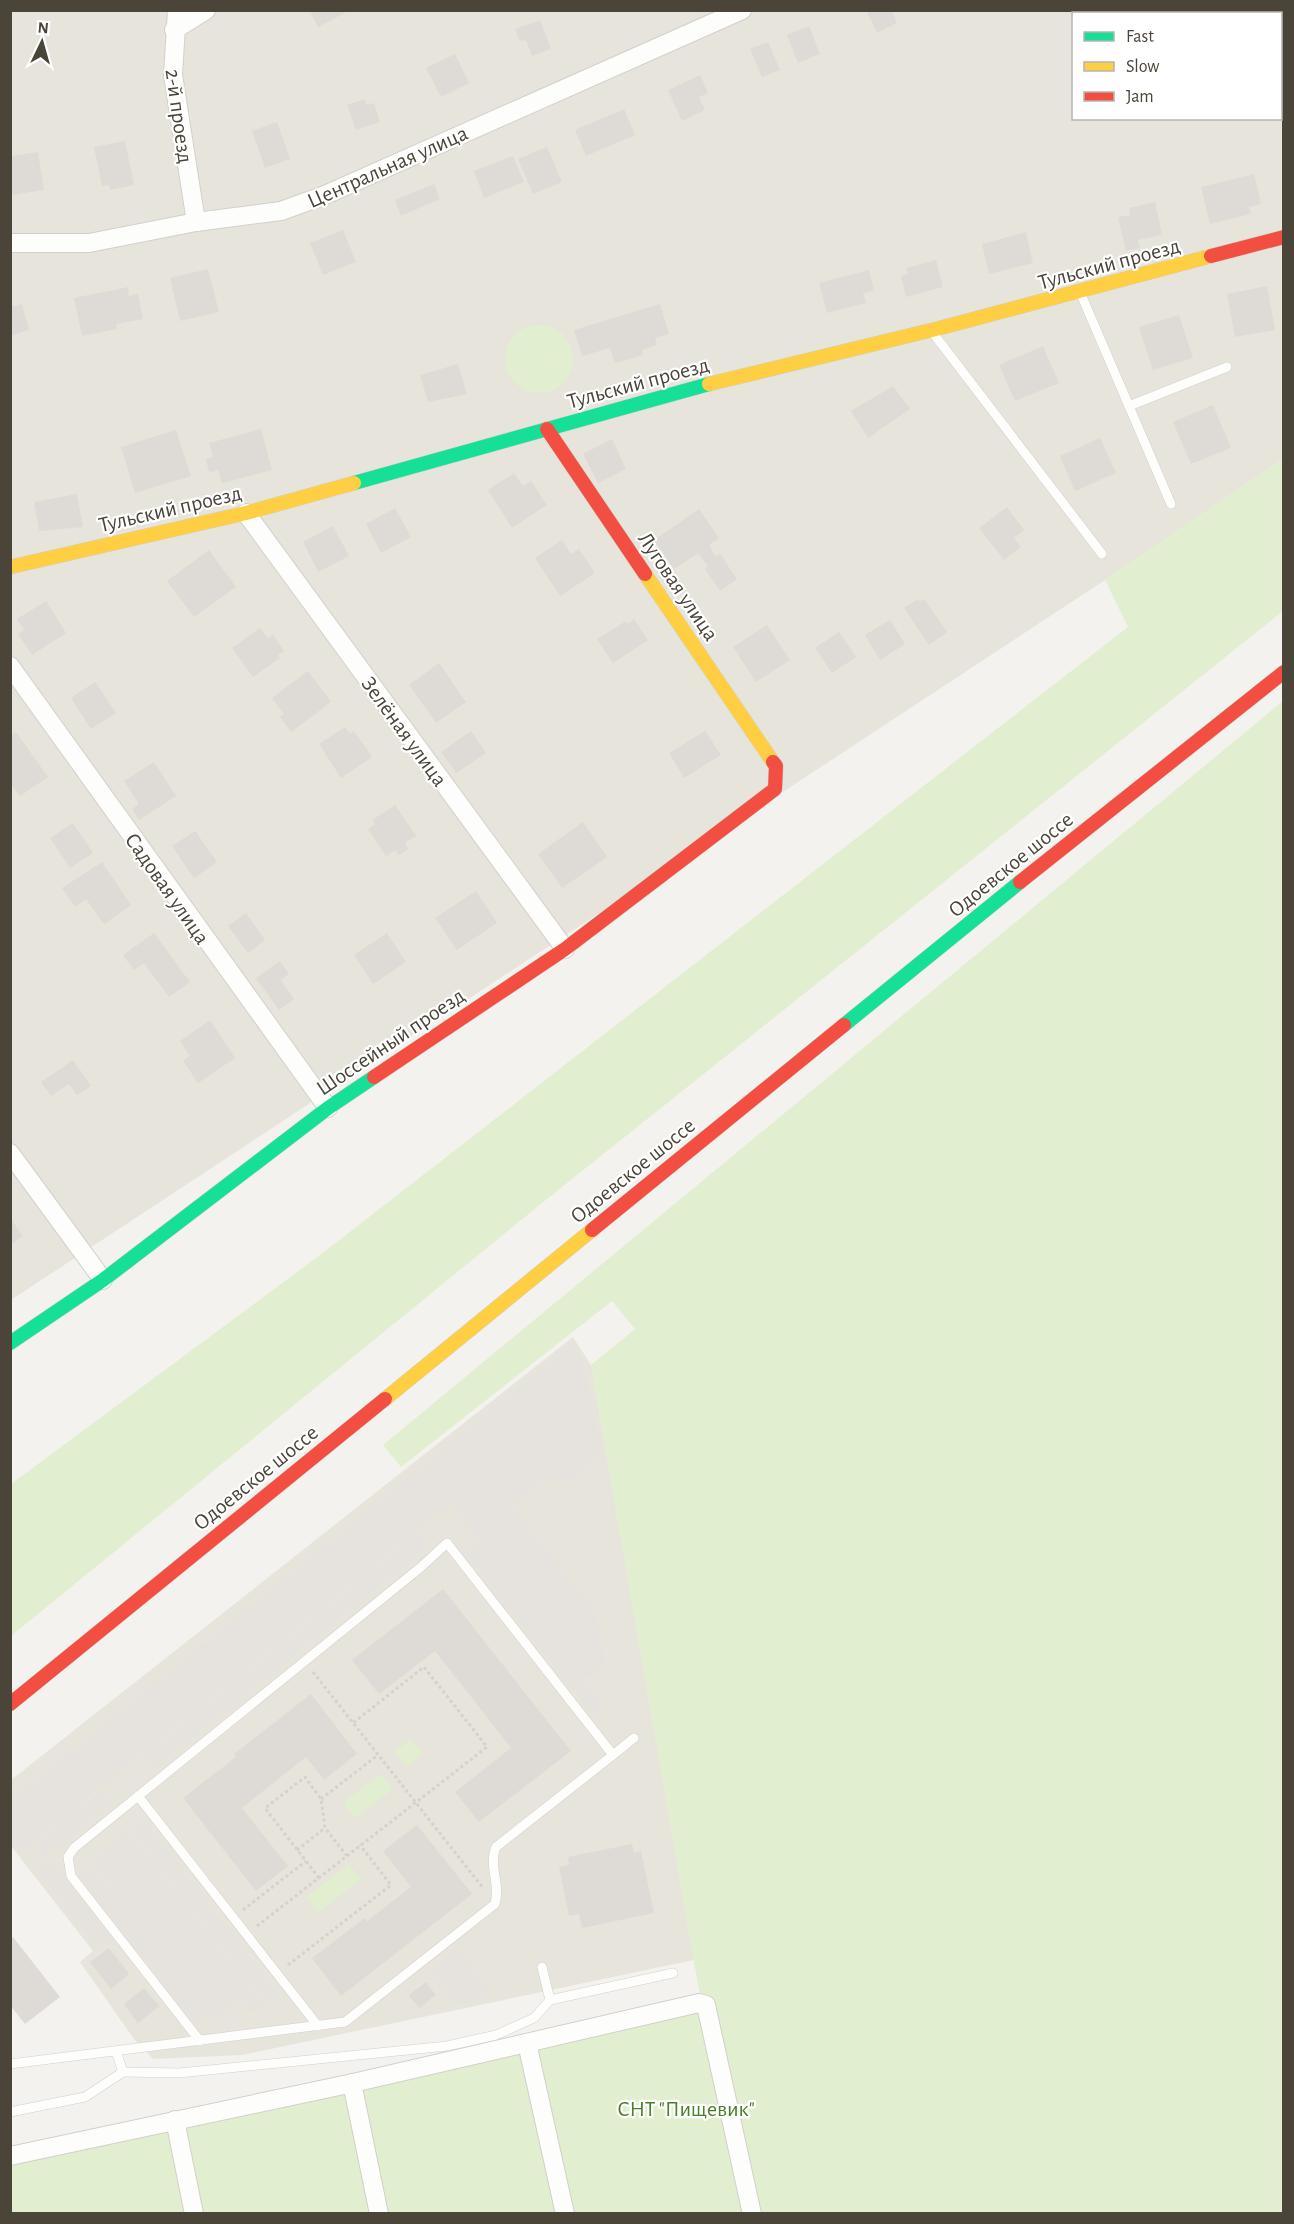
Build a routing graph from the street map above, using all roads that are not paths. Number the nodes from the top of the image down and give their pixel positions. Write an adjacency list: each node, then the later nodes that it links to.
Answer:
1 (177, 10): 4 (street, 2-й проезд)
2 (206, 10): 4 (street)
3 (742, 10): 5 (street, Центральная улица)
4 (174, 30): 5 (street, 2-й проезд)
5 (196, 222): 7 (street, Центральная улица)
6 (1280, 239): 8 (street, Тульский проезд)
7 (10, 243)
8 (1080, 292): 9 (street, Тульский проезд); 11 (lane)
9 (932, 331): 12 (street, Тульский проезд); 15 (lane)
10 (1227, 367): 11 (lane)
11 (1129, 406): 13 (lane)
12 (547, 429): 14 (street, Тульский проезд); 19 (street, Луговая улица)
13 (1171, 504)
14 (246, 513): 16 (street, Тульский проезд); 20 (street, Зелёная улица)
15 (1102, 554)
16 (10, 567)
17 (10, 666): 21 (street, Садовая улица)
18 (1284, 672): 25 (street, Одоевское шоссе)
19 (776, 766): 20 (street, Шоссейный проезд)
20 (564, 949): 21 (street, Шоссейный проезд)
21 (328, 1108): 23 (street, Шоссейный проезд)
22 (10, 1153): 23 (street)
23 (103, 1280): 24 (street, Шоссейный проезд)
24 (10, 1343)
25 (10, 1704)
26 (634, 1738): 27 (lane)
27 (613, 1755): 28 (lane); 32 (lane)
28 (138, 1796): 32 (lane); 33 (lane)
29 (542, 1967): 31 (lane)
30 (673, 1972): 31 (lane)
31 (550, 2000): 37 (lane)
32 (318, 2026): 33 (lane)
33 (200, 2041): 35 (lane)
34 (526, 2043): 38 (street); 44 (street); 45 (street)
35 (116, 2051): 36 (lane); 37 (lane)
36 (10, 2064)
37 (123, 2072): 39 (lane)
38 (352, 2083): 40 (street); 43 (street)
39 (10, 2112)
40 (175, 2120): 41 (street); 42 (street)
41 (10, 2156)
42 (194, 2214)
43 (380, 2214)
44 (564, 2214)
45 (752, 2214)

